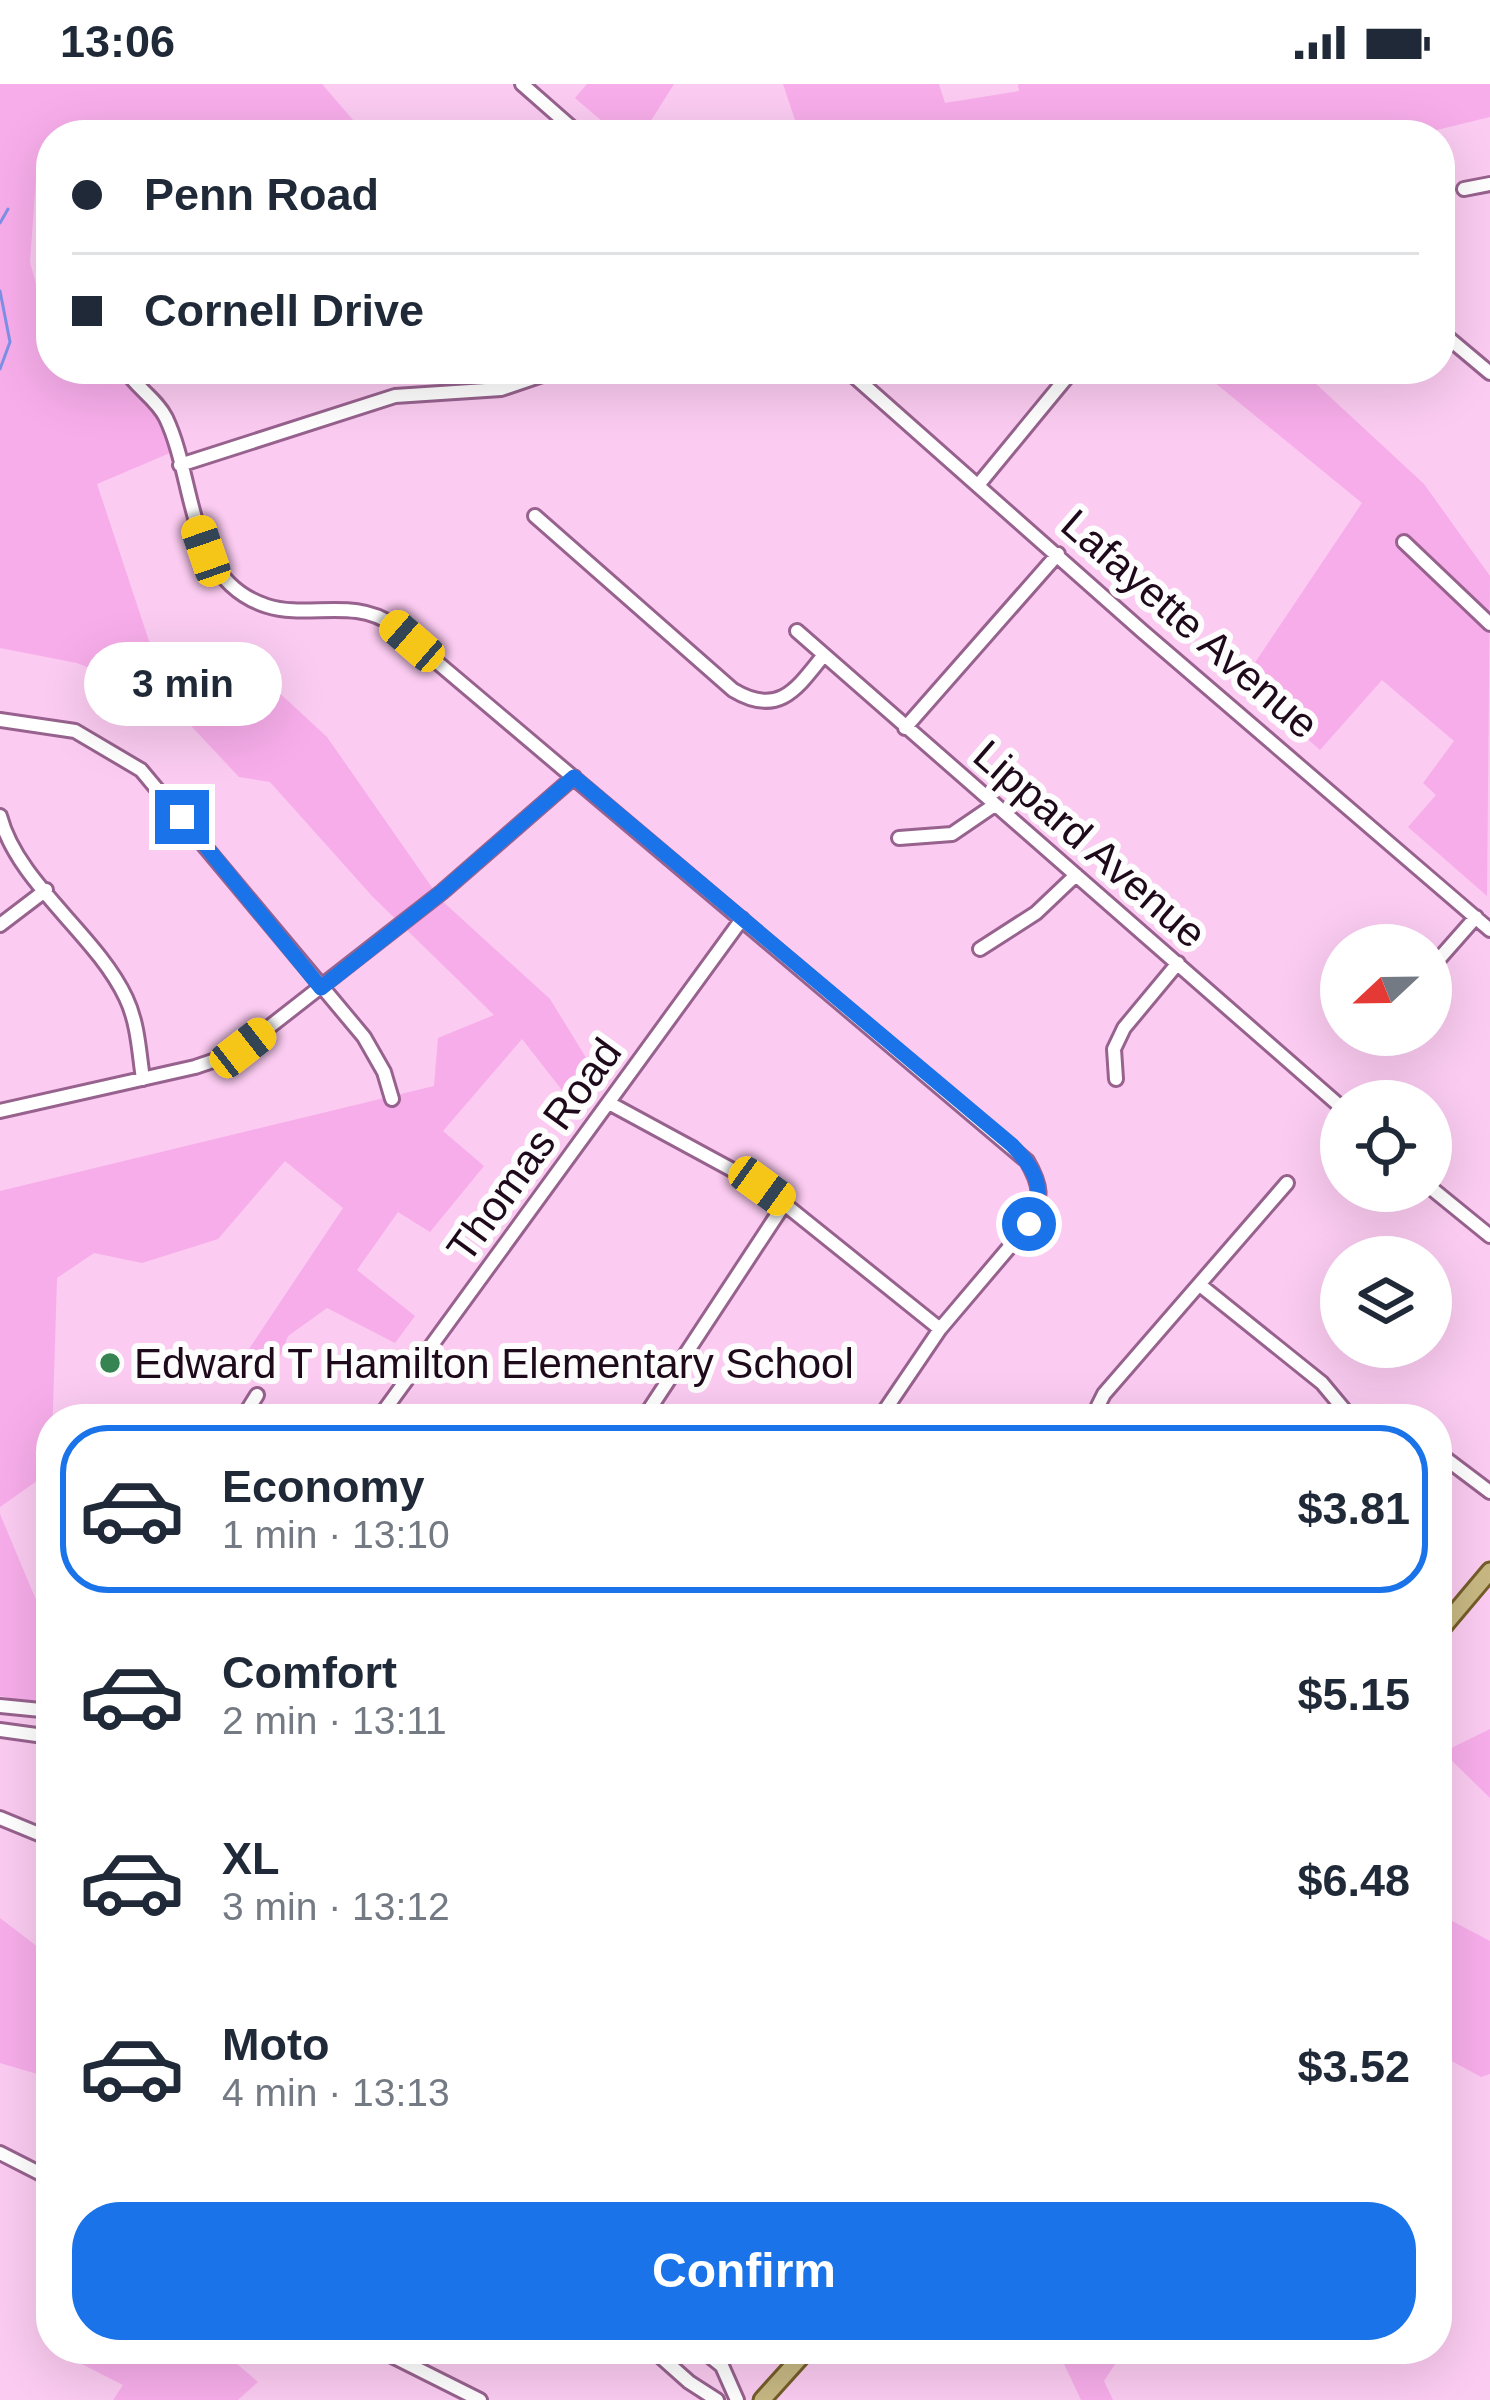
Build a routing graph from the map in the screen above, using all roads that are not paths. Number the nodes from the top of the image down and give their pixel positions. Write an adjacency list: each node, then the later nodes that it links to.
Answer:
1 (522, 84): 2 (street)
2 (563, 120)
3 (1490, 184): 4 (street)
4 (1464, 189)
5 (1455, 344): 6 (street)
6 (1490, 373)
7 (140, 384): 11 (street)
8 (516, 384): 11 (street)
9 (863, 384): 12 (street, Lafayette Avenue)
10 (1061, 384): 12 (street)
11 (180, 465): 21 (street)
12 (979, 484): 15 (street, Lafayette Avenue)
13 (535, 516): 18 (street)
14 (1404, 542): 16 (street)
15 (1058, 554): 20 (street); 27 (street, Lafayette Avenue)
16 (1490, 623)
17 (797, 631): 18 (street, Lippard Avenue)
18 (824, 656): 20 (street, Lippard Avenue)
19 (0, 720): 34 (street)
20 (905, 728): 22 (street, Lippard Avenue)
21 (574, 777): 28 (street); 34 (street)
22 (993, 806): 24 (street); 25 (street, Lippard Avenue)
23 (0, 816): 26 (street)
24 (899, 838)
25 (1076, 874): 32 (street); 33 (street, Lippard Avenue)
26 (46, 890): 29 (street); 35 (street)
27 (1475, 917): 30 (street, Lafayette Avenue); 31 (street)
28 (742, 919): 39 (street, Thomas Road); 46 (street)
29 (0, 925)
30 (1490, 930)
31 (1452, 944)
32 (980, 949)
33 (1178, 964): 36 (street); 37 (street, Lippard Avenue)
34 (321, 988): 35 (street); 38 (street)
35 (143, 1079): 40 (street)
36 (1116, 1079)
37 (1320, 1088)
38 (392, 1099)
39 (609, 1103): 42 (street); 49 (street, Thomas Road)
40 (0, 1111)
41 (1287, 1184): 45 (street)
42 (785, 1203): 46 (street); 50 (street)
43 (1452, 1205): 44 (street)
44 (1490, 1236)
45 (1200, 1286): 52 (street); 53 (street)
46 (940, 1329): 51 (street)
47 (257, 1395): 48 (street)
48 (251, 1404)
49 (389, 1404)
50 (653, 1404)
51 (889, 1404)
52 (1099, 1404)
53 (1340, 1404)
54 (1452, 1463): 55 (street)
55 (1490, 1492)
56 (1490, 1571): 57 (main road)
57 (1452, 1616)
58 (0, 1706): 59 (street)
59 (25, 1708): 60 (street); 62 (street)
60 (36, 1709)
61 (0, 1730): 62 (street)
62 (16, 1732): 63 (street)
63 (36, 1735)
64 (0, 1818): 65 (street)
65 (36, 1832)
66 (0, 2153): 67 (street)
67 (36, 2171)
68 (409, 2364): 72 (street)
69 (669, 2364): 73 (street)
70 (720, 2364): 74 (street)
71 (794, 2364): 75 (main road)
72 (480, 2400)
73 (718, 2400)
74 (737, 2400)
75 (762, 2400)

